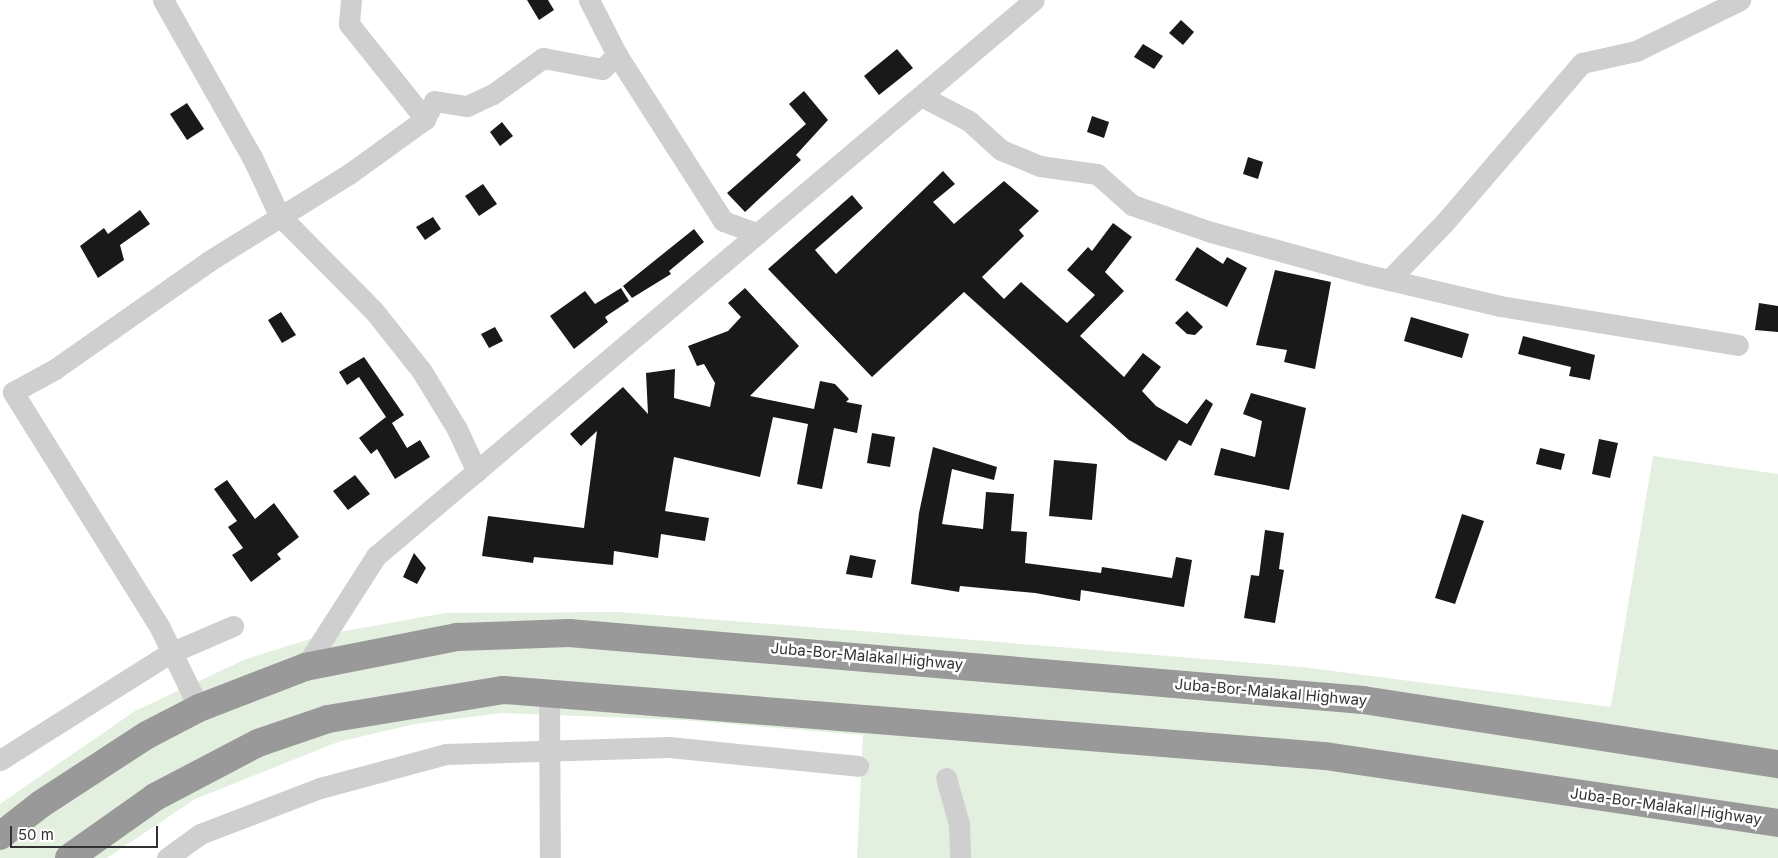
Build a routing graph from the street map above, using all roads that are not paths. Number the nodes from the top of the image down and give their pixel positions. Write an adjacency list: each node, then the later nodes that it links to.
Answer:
1 (163, 0): 9 (street)
2 (351, 0): 8 (street)
3 (589, 0): 6 (street)
4 (1034, 0): 7 (street)
5 (1740, 0): 11 (street)
6 (617, 55): 8 (street); 10 (street)
7 (921, 96): 10 (street); 11 (street)
8 (425, 119): 9 (street)
9 (279, 215): 13 (street); 17 (street)
10 (758, 234): 13 (street)
11 (1389, 280): 12 (street)
12 (1738, 345)
13 (477, 472): 15 (street)
14 (233, 626): 19 (street)
15 (305, 667): 17 (highway, Juba-Bor-Malakal Highway); 20 (highway, Juba-Bor-Malakal Highway)
16 (549, 692): 18 (street); 23 (highway, Juba-Bor-Malakal Highway); 25 (highway, Juba-Bor-Malakal Highway)
17 (199, 708): 24 (highway, Juba-Bor-Malakal Highway)
18 (550, 749): 21 (street); 26 (street); 27 (street)
19 (0, 760)
20 (1778, 764)
21 (858, 766)
22 (946, 778): 28 (street)
23 (1778, 823)
24 (0, 836)
25 (69, 858)
26 (167, 858)
27 (550, 858)
28 (960, 858)

